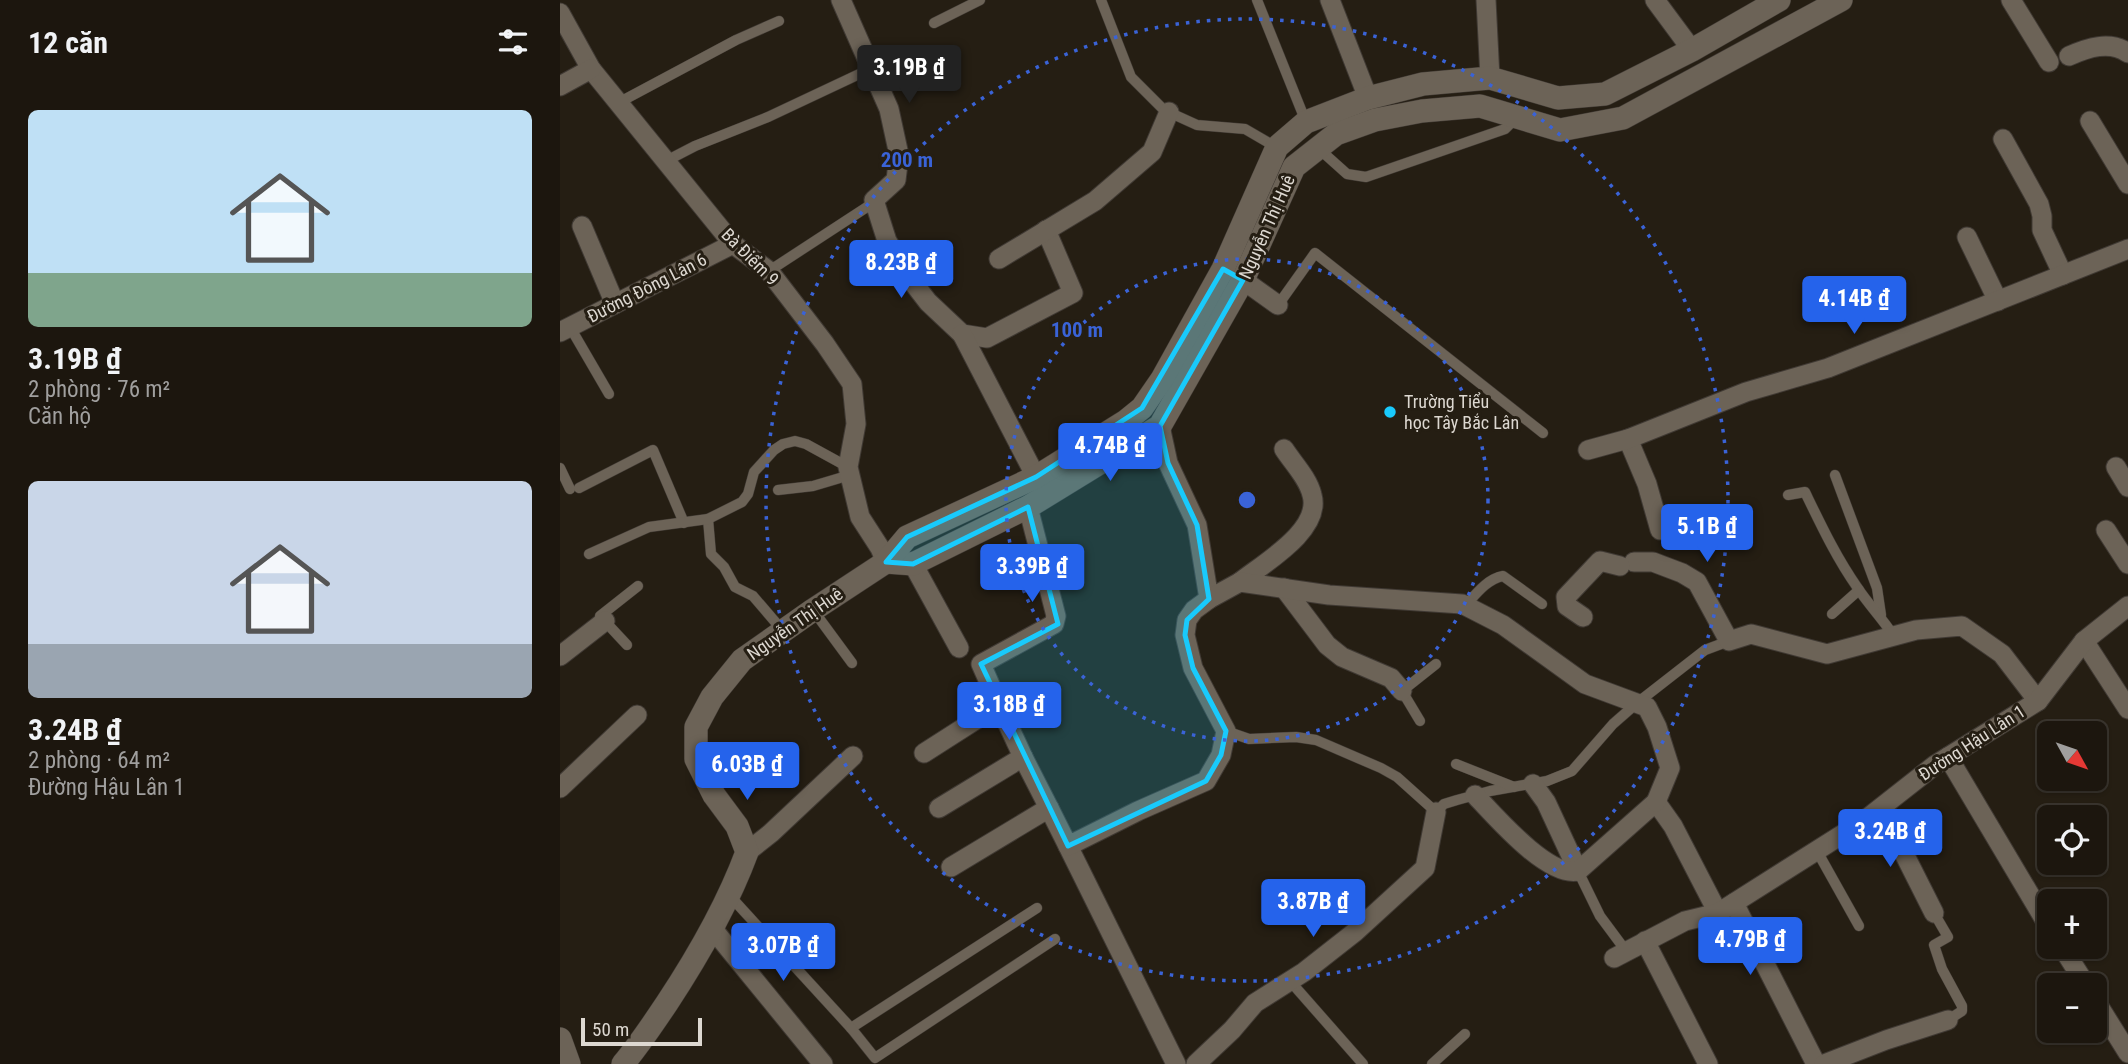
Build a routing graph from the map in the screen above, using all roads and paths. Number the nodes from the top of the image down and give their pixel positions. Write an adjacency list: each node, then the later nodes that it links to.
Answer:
1 (841, 0): 19 (street)
2 (1101, 0): 24 (lane)
3 (1257, 0): 27 (lane)
4 (1330, 0): 22 (street)
5 (1486, 0): 20 (street)
6 (1655, 0): 14 (street)
7 (1779, 0): 14 (street, Nguyễn Thị Huê)
8 (1841, 0): 25 (street, Nguyễn Thị Huê)
9 (2011, 0): 17 (street)
10 (978, 1): 13 (lane)
11 (560, 13): 18 (street, Bà Điểm 9)
12 (779, 20): 23 (lane)
13 (934, 23)
14 (1692, 50): 20 (street, Nguyễn Thị Huê)
15 (2128, 53): 16 (street)
16 (2069, 56)
17 (2049, 62)
18 (591, 69): 21 (street); 23 (street, Bà Điểm 9)
19 (870, 69): 31 (lane); 33 (street)
20 (1490, 78): 22 (street, Nguyễn Thị Huê)
21 (560, 86)
22 (1368, 98): 27 (street, Nguyễn Thị Huê)
23 (618, 103): 31 (street, Bà Điểm 9)
24 (1169, 112): 29 (lane); 35 (street)
25 (1517, 117): 30 (street, Nguyễn Thị Huê); 30 (lane)
26 (2090, 121): 32 (street)
27 (1306, 122): 29 (street, Nguyễn Thị Huê)
28 (2003, 139): 42 (street)
29 (1276, 147): 40 (street, Nguyễn Thị Huê)
30 (1318, 148): 43 (street, Nguyễn Thị Huê)
31 (666, 161): 37 (street, Bà Điểm 9)
32 (2128, 184)
33 (874, 200): 41 (lane); 48 (street)
34 (582, 226): 45 (street)
35 (1046, 230): 39 (street); 48 (street)
36 (1967, 237): 44 (street)
37 (733, 244): 41 (street, Bà Điểm 9); 45 (street, Đường Đông Lân 6)
38 (2128, 249): 42 (street)
39 (999, 259)
40 (1223, 269): 43 (street); 59 (street, Nguyễn Thị Huê)
41 (769, 271): 57 (street, Bà Điểm 9)
42 (2063, 275): 44 (street)
43 (1244, 280): 46 (street); 50 (street, Nguyễn Thị Huê)
44 (1998, 300): 52 (street)
45 (615, 304): 47 (street, Đường Đông Lân 6)
46 (1278, 305): 51 (lane)
47 (565, 329): 49 (lane)
48 (961, 334): 59 (street)
49 (609, 394)
50 (1160, 426): 63 (street, Nguyễn Thị Huê); 76 (street)
51 (1543, 433)
52 (1628, 439): 54 (street); 66 (street)
53 (1284, 449): 72 (street)
54 (1588, 450)
55 (2116, 467): 60 (street)
56 (560, 468): 65 (lane)
57 (849, 471): 61 (lane); 64 (lane); 69 (street, Bà Điểm 9)
58 (1835, 475): 82 (lane)
59 (1036, 477): 69 (street, Nguyễn Thị Huê)
60 (2128, 487)
61 (778, 490)
62 (1788, 495): 75 (lane)
63 (1028, 507): 70 (street, Nguyễn Thị Huê); 97 (street)
64 (708, 519): 65 (lane); 85 (lane)
65 (684, 523): 68 (lane)
66 (1660, 530)
67 (2106, 530): 71 (street)
68 (589, 554)
69 (887, 562): 70 (street); 80 (street, Nguyễn Thị Huê)
70 (913, 564): 90 (street)
71 (2128, 564)
72 (1240, 582): 74 (street); 76 (street)
73 (638, 586): 84 (lane)
74 (1284, 588): 78 (street); 94 (street)
75 (1859, 590): 81 (lane); 82 (lane)
76 (1209, 599): 101 (street)
77 (1542, 604): 78 (lane)
78 (1465, 606): 96 (street)
79 (2128, 606): 88 (street, Đường Hậu Lân 1)
80 (813, 610): 85 (street, Nguyễn Thị Huê); 92 (lane)
81 (1832, 614)
82 (1881, 615): 86 (lane)
83 (1583, 617): 87 (street)
84 (605, 621): 89 (lane); 91 (street)
85 (783, 631): 117 (street, Nguyễn Thị Huê)
86 (1893, 635): 87 (street); 95 (street)
87 (1729, 641): 96 (lane)
88 (2084, 641): 95 (street, Đường Hậu Lân 1); 98 (street)
89 (627, 645)
90 (959, 648)
91 (560, 656)
92 (852, 663)
93 (1436, 664): 94 (lane)
94 (1402, 691): 100 (lane)
95 (2038, 701): 105 (street, Đường Hậu Lân 1)
96 (1637, 703): 107 (lane); 110 (street)
97 (999, 705): 102 (street); 104 (street)
98 (2128, 709)
99 (637, 715): 108 (street)
100 (1420, 722)
101 (1226, 731): 114 (lane); 115 (street)
102 (924, 752)
103 (853, 757): 117 (street)
104 (1023, 757): 112 (street); 113 (street)
105 (1948, 757): 111 (street, Đường Hậu Lân 1); 121 (street)
106 (1456, 764): 107 (lane)
107 (1524, 786): 109 (lane); 119 (street)
108 (560, 788)
109 (1475, 795): 114 (lane); 119 (street)
110 (1656, 802): 119 (street); 123 (street)
111 (1881, 807): 116 (street, Đường Hậu Lân 1); 124 (street)
112 (939, 808)
113 (1049, 808): 115 (street); 118 (street)
114 (1436, 813): 130 (street)
115 (1068, 846): 140 (street)
116 (1817, 851): 123 (street, Đường Hậu Lân 1); 125 (lane)
117 (747, 852): 120 (street)
118 (951, 867)
119 (1578, 872): 129 (lane)
120 (730, 896): 126 (street); 133 (lane)
121 (2037, 907)
122 (1037, 908): 133 (lane)
123 (1726, 908): 128 (street, Đường Hậu Lân 1); 145 (street)
124 (1934, 913): 132 (lane)
125 (1859, 926)
126 (712, 928): 138 (street); 139 (street)
127 (1055, 939): 133 (lane)
128 (1645, 941): 129 (street, Đường Hậu Lân 1); 144 (street)
129 (1620, 955)
130 (1290, 981): 141 (street); 142 (lane)
131 (2107, 1019): 136 (street)
132 (1948, 1020): 146 (street)
133 (851, 1028)
134 (1465, 1034): 143 (lane)
135 (560, 1039): 137 (street)
136 (2128, 1053)
137 (569, 1064)
138 (623, 1064)
139 (823, 1064)
140 (1176, 1064)
141 (1196, 1064)
142 (1363, 1064)
143 (1432, 1064)
144 (1708, 1064)
145 (1816, 1064)
146 (1824, 1064)

